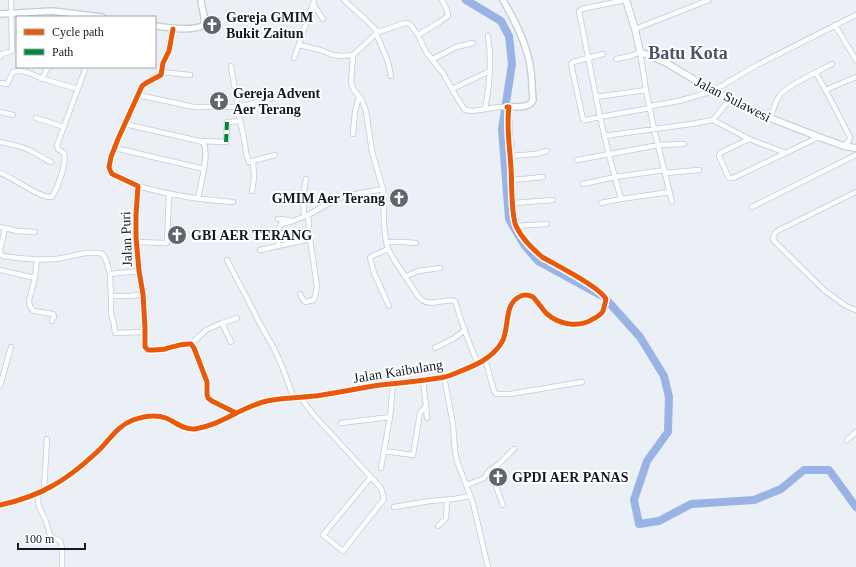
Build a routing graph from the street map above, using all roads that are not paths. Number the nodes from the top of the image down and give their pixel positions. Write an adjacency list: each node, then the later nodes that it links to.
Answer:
1 (11, 0): 10 (street)
2 (201, 0): 16 (street)
3 (344, 0): 18 (street)
4 (442, 0): 19 (street)
5 (503, 0): 56 (street)
6 (626, 0): 17 (main road); 29 (street)
7 (709, 0): 17 (street)
8 (314, 2): 13 (street); 23 (street)
9 (0, 14): 10 (street)
10 (12, 14): 12 (street); 21 (street)
11 (856, 15): 14 (street)
12 (90, 16)
13 (323, 19)
14 (835, 25): 32 (street); 48 (street)
15 (156, 26): 16 (street)
16 (173, 28): 38 (street)
17 (635, 29): 24 (main road)
18 (377, 32): 19 (street); 26 (street); 41 (street)
19 (418, 35): 30 (street)
20 (488, 36): 37 (street)
21 (15, 43): 27 (street)
22 (472, 43): 30 (street)
23 (299, 45): 26 (street); 28 (street)
24 (640, 52): 31 (street); 47 (street); 48 (main road, Jalan Sulawesi)
25 (603, 54): 29 (street)
26 (354, 55): 52 (street)
27 (0, 57)
28 (294, 58)
29 (588, 58): 53 (street); 61 (street)
30 (433, 59): 46 (street)
31 (616, 59)
32 (856, 60)
33 (832, 64): 39 (street)
34 (231, 66): 55 (street)
35 (48, 68): 43 (street)
36 (86, 68): 45 (street)
37 (490, 71): 46 (street); 58 (street)
38 (162, 72): 40 (street); 50 (street)
39 (816, 73): 49 (street); 63 (street)
40 (190, 75)
41 (392, 76)
42 (856, 77): 49 (street)
43 (42, 79): 44 (street); 45 (street)
44 (0, 83)
45 (78, 89): 67 (street)
46 (452, 89): 58 (street)
47 (646, 90): 53 (street); 57 (street)
48 (713, 91): 54 (main road, Jalan Sulawesi); 57 (street)
49 (826, 91): 77 (street)
50 (138, 95): 55 (street); 66 (street)
51 (284, 95): 55 (street)
52 (359, 96): 69 (street); 99 (street)
53 (596, 98): 61 (street)
54 (730, 99): 63 (main road, Jalan Sulawesi); 64 (street)
55 (238, 107): 65 (street)
56 (508, 107): 58 (street); 85 (street)
57 (650, 107): 61 (street); 68 (street)
58 (485, 109)
59 (0, 112): 60 (street)
60 (14, 115)
61 (600, 117): 70 (street)
62 (36, 118): 67 (street)
63 (770, 118): 71 (main road, Jalan Sulawesi)
64 (713, 120): 68 (street); 72 (street)
65 (240, 121): 73 (street); 87 (street)
66 (125, 124): 73 (street); 78 (street)
67 (64, 127): 92 (street)
68 (654, 129): 70 (street); 76 (street)
69 (353, 134)
70 (604, 136): 83 (street)
71 (819, 137): 77 (main road, Jalan Sulawesi); 81 (street)
72 (749, 139): 81 (street); 81 (street)
73 (199, 140): 89 (street)
74 (0, 142): 88 (street)
75 (684, 144): 76 (street)
76 (659, 145): 83 (street); 91 (street)
77 (844, 146): 79 (main road, Jalan Sulawesi)
78 (115, 148): 89 (street); 98 (street)
79 (856, 148)
80 (548, 151): 85 (street)
81 (786, 153)
82 (275, 155): 87 (street)
83 (609, 155): 86 (street); 94 (street)
84 (856, 155): 111 (street)
85 (510, 156): 96 (street)
86 (577, 160)
87 (253, 161): 100 (street)
88 (51, 162)
89 (204, 169): 104 (street)
90 (699, 170): 91 (street)
91 (665, 172): 94 (street); 101 (street)
92 (0, 173)
93 (543, 177): 96 (street)
94 (615, 178): 97 (street); 105 (street)
95 (306, 179): 112 (street)
96 (512, 180): 109 (street)
97 (583, 184)
98 (138, 186): 103 (street); 120 (street, Jalan Puri)
99 (382, 189): 112 (street); 122 (street)
100 (252, 191)
101 (670, 192): 105 (street); 108 (street)
102 (856, 192): 138 (street)
103 (169, 194): 104 (street); 120 (street)
104 (198, 199): 107 (street)
105 (621, 199): 110 (street)
106 (553, 200): 109 (street)
107 (233, 202)
108 (672, 202)
109 (513, 203): 116 (street)
110 (601, 203)
111 (752, 207)
112 (306, 216): 114 (street); 119 (street)
113 (278, 219): 114 (street)
114 (293, 221): 121 (street)
115 (547, 224): 116 (street)
116 (516, 226): 148 (street, Jalan Kaibulang)
117 (2, 227): 118 (street); 126 (street)
118 (35, 232)
119 (310, 239): 125 (street); 135 (street)
120 (136, 242): 130 (street, Jalan Puri)
121 (278, 242)
122 (386, 242): 123 (street); 124 (street)
123 (416, 243)
124 (388, 249): 132 (street); 137 (street)
125 (260, 250)
126 (37, 259): 131 (street); 133 (street)
127 (227, 260): 155 (street)
128 (440, 268): 132 (street)
129 (0, 270): 133 (street)
130 (139, 271): 131 (street); 134 (street, Jalan Puri)
131 (110, 274): 136 (street)
132 (405, 277): 142 (street)
133 (34, 278): 140 (street)
134 (143, 294): 136 (street); 143 (street, Jalan Puri)
135 (300, 294)
136 (111, 296): 143 (street)
137 (389, 306)
138 (856, 310)
139 (236, 318): 141 (street)
140 (52, 322)
141 (222, 322): 144 (street); 145 (street)
142 (465, 330): 147 (street); 149 (street)
143 (145, 332): 145 (street, Jalan Puri)
144 (231, 342)
145 (191, 344): 158 (street)
146 (11, 347): 154 (street)
147 (435, 348)
148 (485, 359): 149 (street, Jalan Kaibulang); 152 (street)
149 (478, 364): 150 (street, Jalan Kaibulang)
150 (444, 377): 151 (street, Jalan Kaibulang); 170 (street)
151 (423, 380): 153 (street, Jalan Kaibulang); 157 (street)
152 (582, 382)
153 (393, 384): 156 (street, Jalan Kaibulang); 159 (street)
154 (0, 386)
155 (293, 397): 156 (street, Jalan Kaibulang); 158 (street, Jalan Kaibulang)
156 (300, 397): 169 (street)
157 (426, 406): 160 (street); 166 (street)
158 (236, 413): 171 (street, Jalan Kaibulang)
159 (390, 417): 161 (street); 166 (street)
160 (427, 418)
161 (341, 423)
162 (855, 434): 164 (street)
163 (47, 439): 171 (street)
164 (847, 440)
165 (514, 449): 168 (street)
166 (384, 451): 167 (street)
167 (381, 468)
168 (490, 470): 170 (street); 176 (street)
169 (371, 476): 169 (street)
170 (467, 485): 173 (street)
171 (44, 490): 172 (street, Jalan Kaibulang)
172 (37, 494): 175 (street, Jalan Kaibulang); 179 (street)
173 (470, 496): 174 (street); 180 (street)
174 (447, 500): 177 (street); 178 (street)
175 (0, 505)
176 (503, 505)
177 (394, 507)
178 (438, 526)
179 (62, 567)
180 (488, 567)

